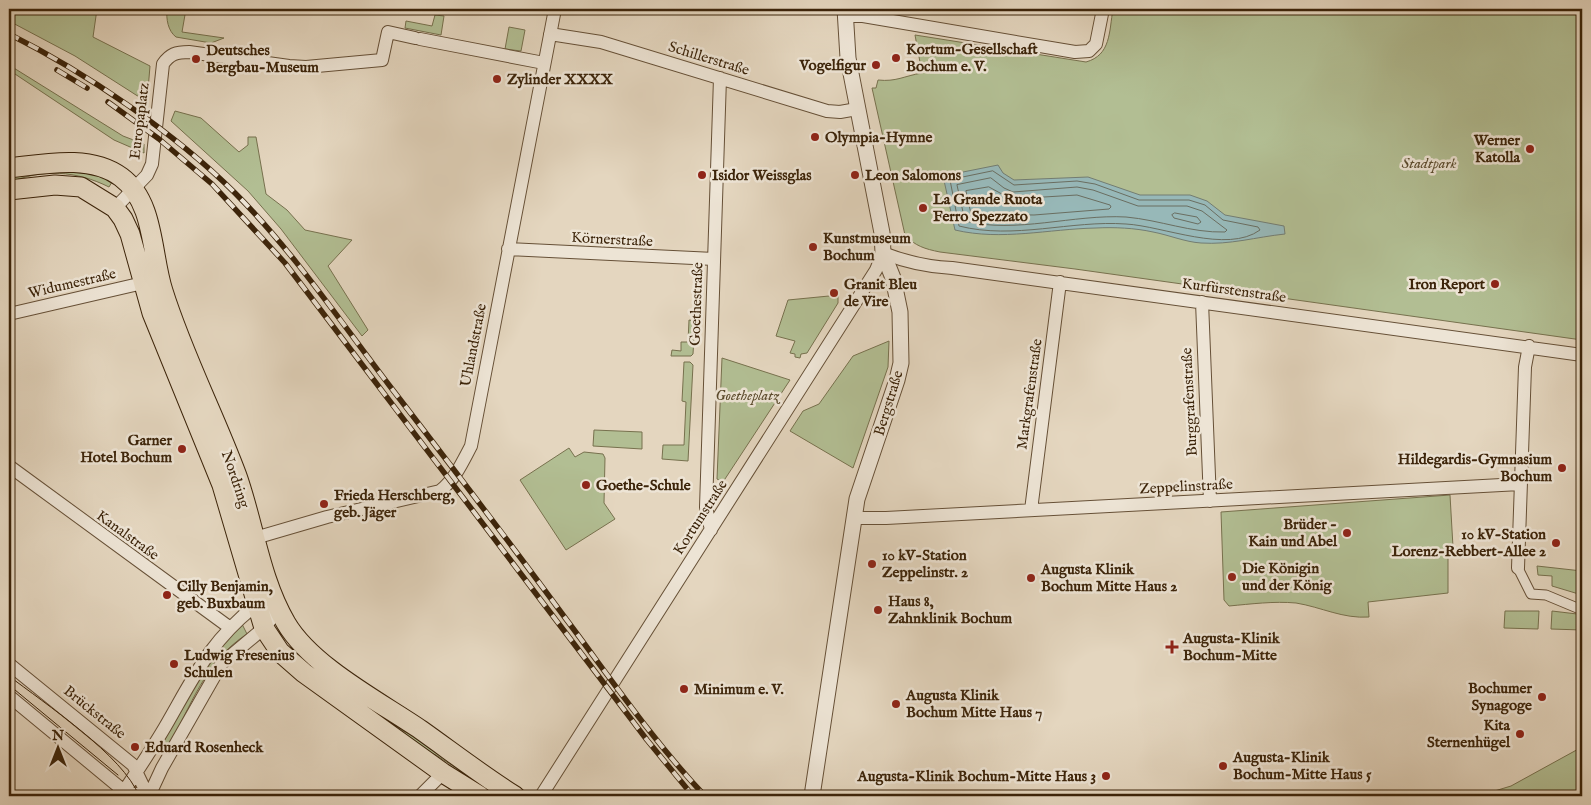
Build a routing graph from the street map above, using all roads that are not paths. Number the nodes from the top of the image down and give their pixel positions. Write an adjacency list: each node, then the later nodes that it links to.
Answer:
1 (555, 9): 4 (street, Uhlandstraße)
2 (1103, 9): 3 (street)
3 (845, 12): 7 (street, Bergstraße)
4 (550, 34): 5 (street, Uhlandstraße); 6 (street, Schillerstraße)
5 (544, 63): 9 (street, Europaplatz); 12 (street, Uhlandstraße)
6 (720, 78): 7 (street, Schillerstraße); 14 (street, Goethestraße)
7 (857, 109): 13 (street, Bergstraße)
8 (9, 168): 9 (main road, Nordring)
9 (133, 189): 11 (street, Europaplatz); 27 (main road, Nordring)
10 (9, 190): 11 (main road, Nordring)
11 (115, 208): 16 (main road, Nordring)
12 (508, 249): 14 (street, Körnerstraße); 27 (street, Uhlandstraße)
13 (883, 253): 15 (street, Kurfürstenstraße); 25 (street, Bergstraße); 26 (street, Kortumstraße)
14 (714, 259): 26 (street, Goethestraße)
15 (1060, 282): 17 (street, Kurfürstenstraße); 24 (street, Markgrafenstraße)
16 (143, 283): 18 (street, Widumestraße); 29 (main road, Nordring)
17 (1202, 302): 19 (street, Kurfürstenstraße); 23 (street, Burggrafenstraße)
18 (9, 314)
19 (1529, 346): 20 (street, Kurfürstenstraße); 22 (street)
20 (1582, 355)
21 (9, 466): 32 (street, Kanalstraße)
22 (1520, 484): 23 (street, Zeppelinstraße); 28 (street)
23 (1210, 501): 24 (street, Zeppelinstraße)
24 (1031, 510): 25 (street, Zeppelinstraße)
25 (853, 518): 45 (street, Bergstraße)
26 (711, 530): 44 (street, Kortumstraße)
27 (255, 538): 30 (main road, Nordring)
28 (1518, 568): 31 (street)
29 (256, 605): 30 (street); 32 (street); 33 (main road, Nordring)
30 (279, 609): 33 (street); 43 (main road, Nordring)
31 (1582, 610)
32 (229, 628): 36 (street)
33 (264, 628): 37 (main road, Nordring); 40 (street)
34 (9, 664): 36 (street, Brückstraße)
35 (9, 696): 38 (street)
36 (138, 772): 38 (street); 40 (street, Brückstraße)
37 (443, 773): 41 (street); 42 (main road, Nordring)
38 (126, 794): 39 (street)
39 (144, 796)
40 (149, 796)
41 (420, 796)
42 (480, 796)
43 (515, 796)
44 (541, 796)
45 (812, 796)

